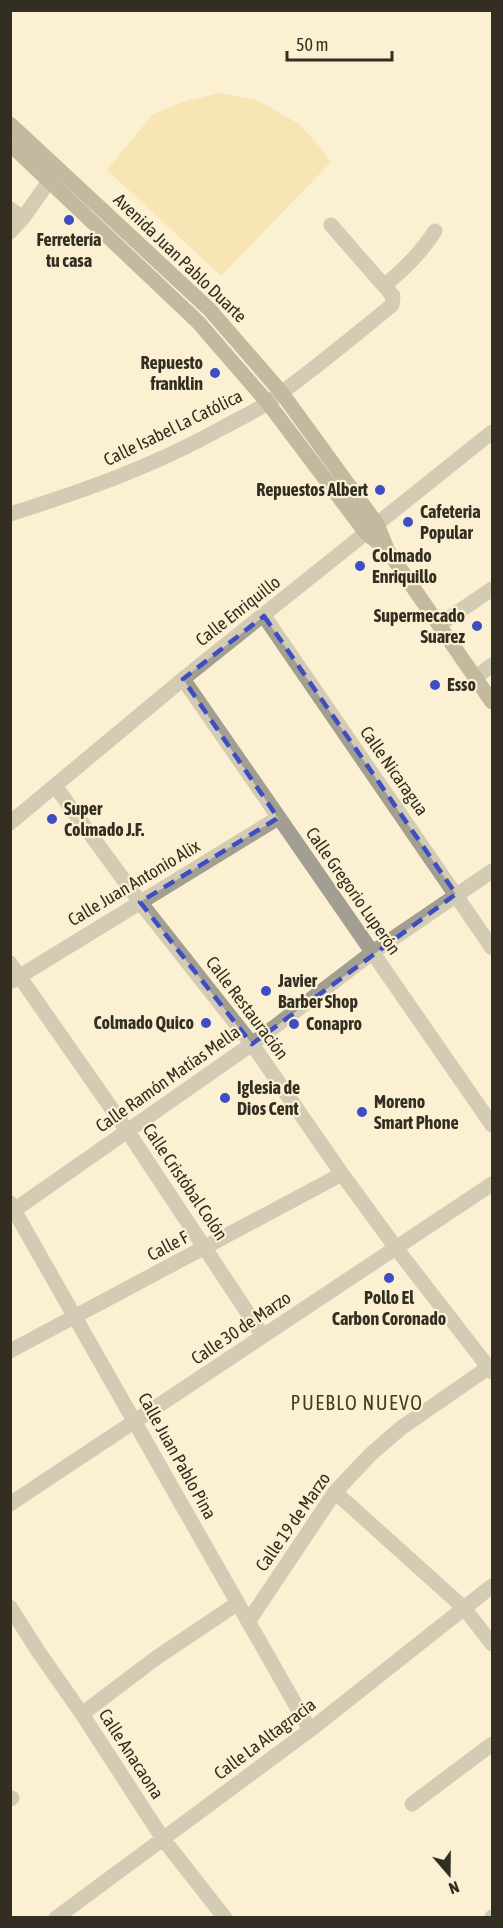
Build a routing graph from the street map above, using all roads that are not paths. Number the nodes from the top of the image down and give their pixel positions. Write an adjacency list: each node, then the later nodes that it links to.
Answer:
1 (10, 124): 3 (main road, Avenida Juan Pablo Duarte)
2 (10, 144): 3 (main road, Avenida Juan Pablo Duarte)
3 (54, 174): 4 (street); 9 (main road, Avenida Juan Pablo Duarte); 10 (main road, Avenida Juan Pablo Duarte)
4 (17, 214): 7 (street)
5 (332, 225): 8 (street)
6 (435, 231): 8 (street)
7 (10, 232)
8 (384, 286): 9 (street, Calle Isabel La Católica)
9 (281, 392): 10 (street, Calle Isabel La Católica); 13 (main road, Avenida Juan Pablo Duarte)
10 (268, 403): 12 (street, Calle Isabel La Católica); 13 (main road, Avenida Juan Pablo Duarte)
11 (492, 432): 13 (street, Calle Enriquillo)
12 (10, 514)
13 (371, 528): 15 (street, Calle Enriquillo); 16 (main road, Avenida Juan Pablo Duarte)
14 (492, 589): 16 (street)
15 (264, 616): 19 (street, Calle Enriquillo); 25 (street, Calle Nicaragua)
16 (439, 625): 18 (main road, Avenida Juan Pablo Duarte)
17 (492, 665): 18 (street)
18 (476, 677): 20 (main road, Avenida Juan Pablo Duarte)
19 (183, 679): 21 (street, Calle Enriquillo); 22 (street, Calle Gregorio Luperón)
20 (492, 702)
21 (55, 786): 23 (street, Calle Enriquillo); 26 (street, Calle Restauración)
22 (278, 818): 26 (street, Calle Juan Antonio Alix); 28 (street, Calle Gregorio Luperón)
23 (10, 823)
24 (492, 871): 25 (street, Calle Ramón Matías Mella)
25 (456, 894): 27 (street, Calle Nicaragua); 28 (street, Calle Ramón Matías Mella)
26 (140, 902): 29 (street, Calle Juan Antonio Alix); 30 (street, Calle Restauración)
27 (492, 948)
28 (373, 952): 30 (street, Calle Ramón Matías Mella); 31 (street, Calle Gregorio Luperón)
29 (13, 974): 32 (street, Calle Cristóbal Colón)
30 (252, 1044): 32 (street, Calle Ramón Matías Mella); 33 (street, Calle Restauración)
31 (492, 1125)
32 (129, 1132): 35 (street, Calle Ramón Matías Mella); 36 (street, Calle Cristóbal Colón)
33 (342, 1174): 36 (street, Calle F); 37 (street, Calle Restauración)
34 (492, 1184): 37 (street, Calle 30 de Marzo)
35 (12, 1208): 38 (street, Calle Juan Pablo Pina)
36 (206, 1248): 38 (street, Calle F); 39 (street, Calle Cristóbal Colón)
37 (396, 1248): 39 (street, Calle 30 de Marzo); 41 (street, Calle Restauración)
38 (76, 1317): 40 (street, Calle F); 42 (street, Calle Juan Pablo Pina)
39 (263, 1336): 42 (street, Calle 30 de Marzo)
40 (10, 1350)
41 (491, 1368): 43 (street, Calle 19 de Marzo)
42 (136, 1422): 44 (street, Calle 30 de Marzo); 46 (street, Calle Juan Pablo Pina)
43 (335, 1491): 48 (street); 49 (street, Calle 19 de Marzo)
44 (10, 1504)
45 (492, 1586): 48 (street, Calle La Altagracia)
46 (238, 1603): 49 (street, Calle Juan Pablo Pina); 51 (street)
47 (10, 1607): 51 (street, Calle Anacaona)
48 (464, 1608): 50 (street); 52 (street, Calle La Altagracia)
49 (248, 1622): 52 (street, Calle Juan Pablo Pina)
50 (492, 1644)
51 (82, 1714): 55 (street, Calle Anacaona)
52 (310, 1730): 55 (street, Calle La Altagracia)
53 (492, 1744): 54 (street)
54 (412, 1804)
55 (163, 1839): 56 (street, Calle La Altagracia); 57 (street, Calle Anacaona)
56 (56, 1917)
57 (225, 1917)

